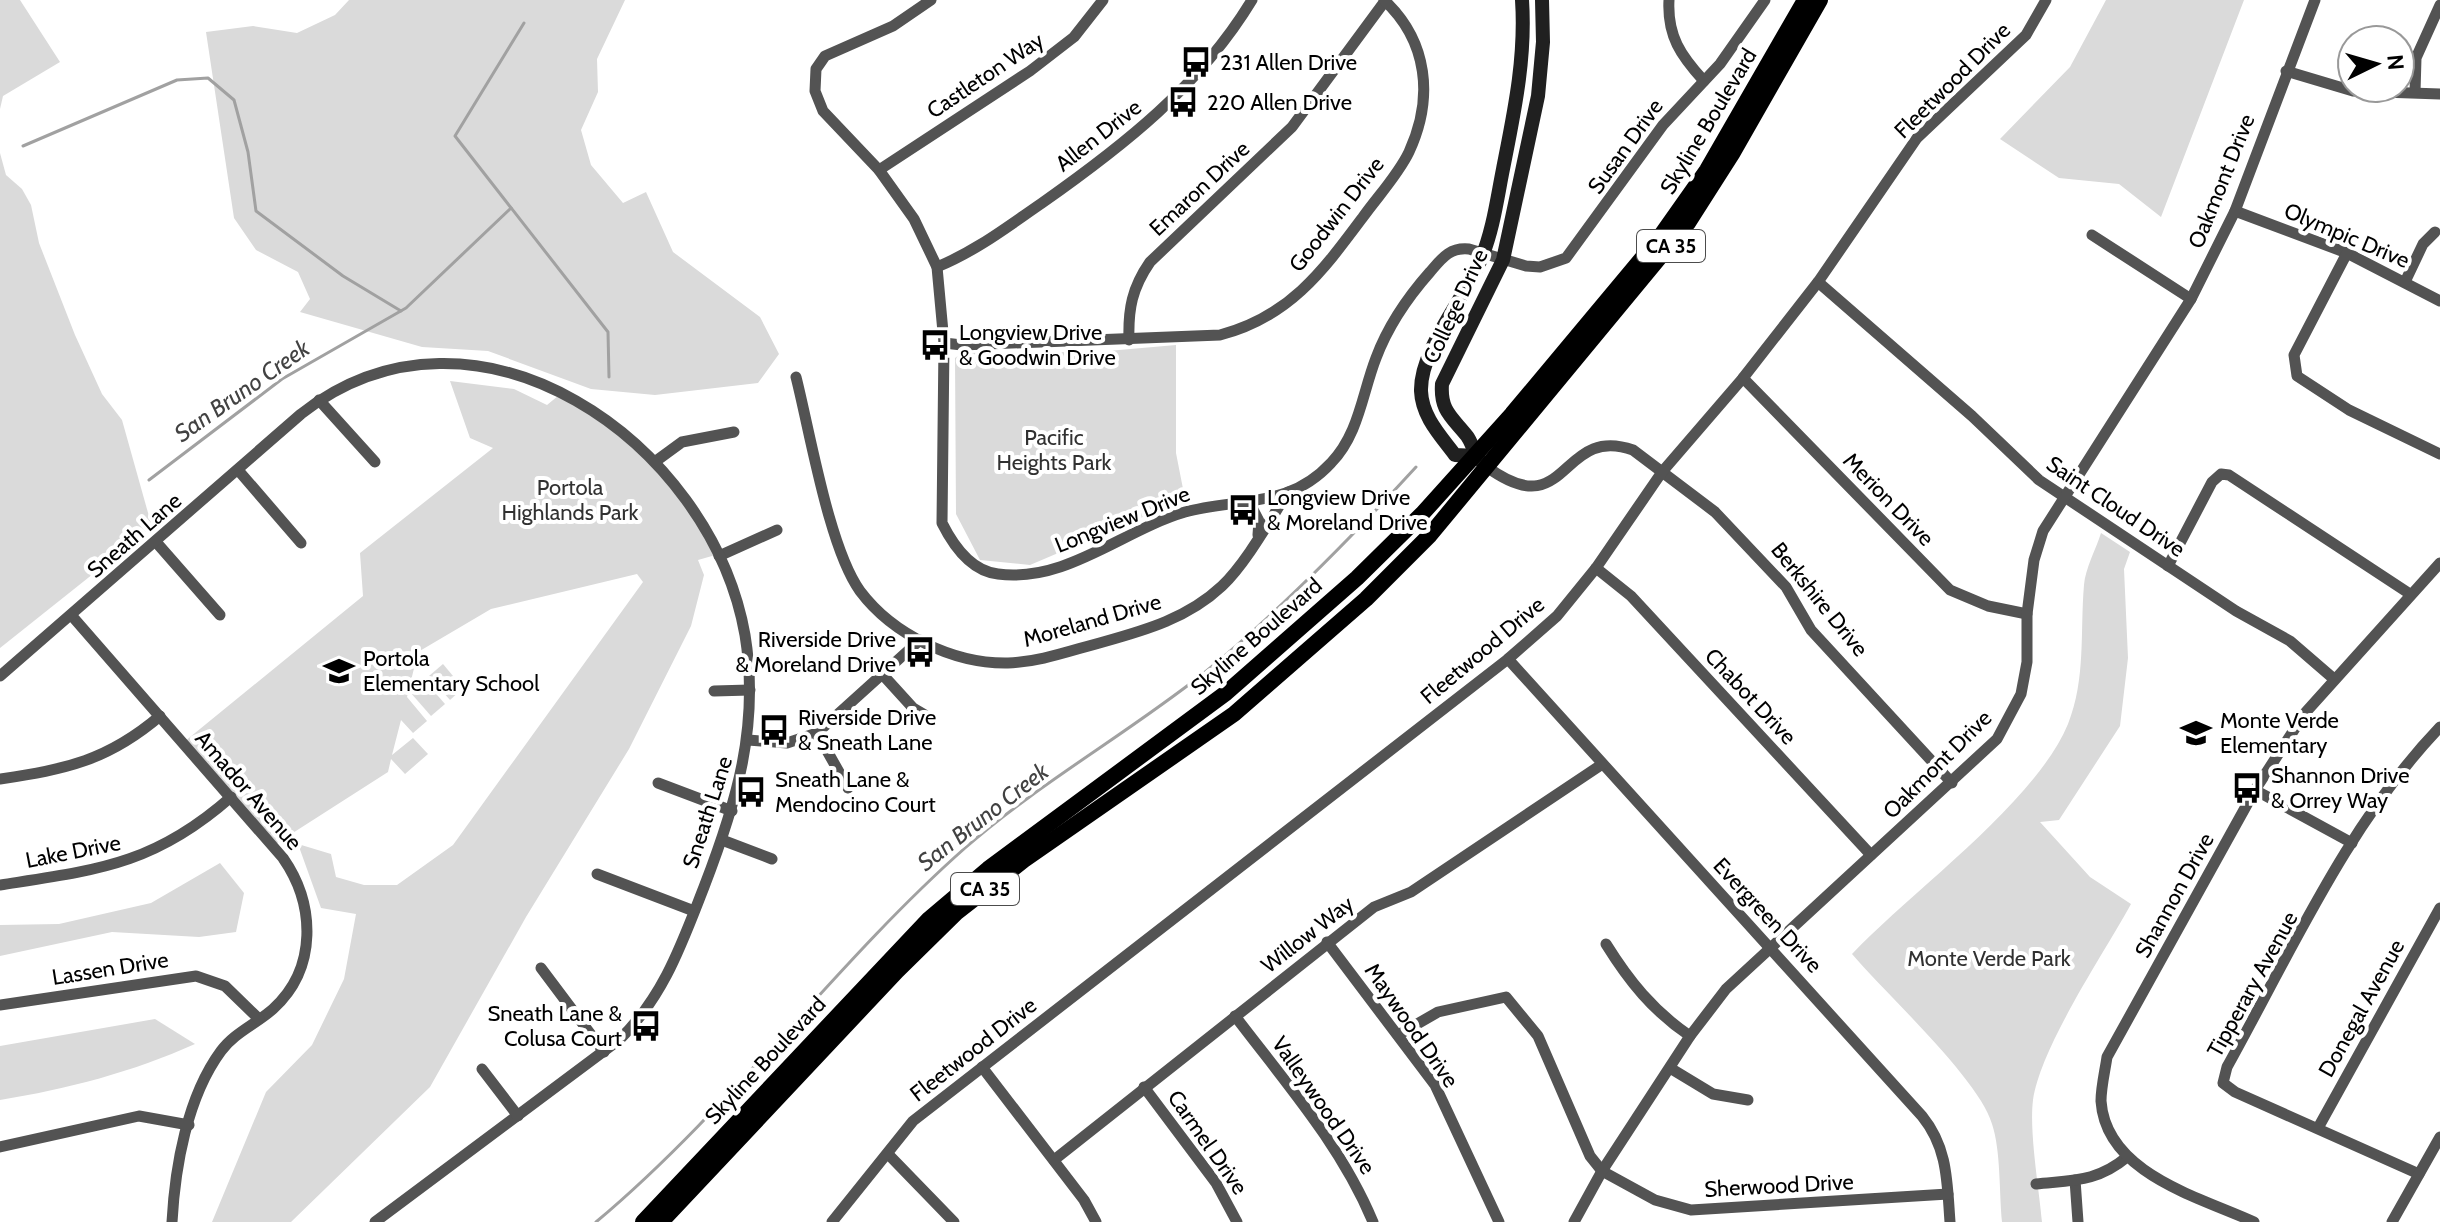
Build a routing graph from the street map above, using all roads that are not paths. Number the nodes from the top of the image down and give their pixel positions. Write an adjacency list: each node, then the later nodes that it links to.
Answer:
1 (931, 0): 20 (street, Longview Drive)
2 (1103, 0): 20 (street, Castleton Way)
3 (1252, 0): 26 (street, Allen Drive)
4 (1522, 0): 25 (street, College Drive)
5 (1542, 0): 25 (street, College Drive)
6 (1669, 0): 16 (street)
7 (1765, 0): 16 (street, Susan Drive)
8 (1805, 0): 40 (main road, Skyline Boulevard / CA 35)
9 (1820, 0): 40 (main road, Skyline Boulevard / CA 35)
10 (2046, 0): 27 (street, Fleetwood Drive)
11 (2315, 0): 15 (street, Oakmont Drive)
12 (1385, 1): 31 (street, Emaron Drive); 31 (street, Goodwin Drive)
13 (2440, 5): 14 (street)
14 (2416, 58)
15 (2286, 71): 17 (street); 21 (street, Oakmont Drive)
16 (1704, 81): 25 (street, Susan Drive)
17 (2336, 86)
18 (2416, 92): 19 (street)
19 (2440, 94)
20 (879, 170): 26 (street, Longview Drive)
21 (2235, 211): 24 (street, Olympic Drive); 29 (street, Oakmont Drive)
22 (2435, 232): 28 (street)
23 (2092, 235): 29 (street)
24 (2347, 253): 28 (street, Olympic Drive); 37 (street)
25 (1494, 257): 40 (street, College Drive); 40 (street, College Drive); 43 (street, Longview Drive)
26 (937, 267): 32 (street, Longview Drive)
27 (1818, 282): 34 (street, Fleetwood Drive); 44 (street, Saint Cloud Drive)
28 (2405, 282): 30 (street, Olympic Drive)
29 (2191, 299): 44 (street, Oakmont Drive)
30 (2440, 301)
31 (1129, 340): 32 (street, Goodwin Drive)
32 (944, 343): 45 (street, Longview Drive)
33 (796, 377): 58 (street, Moreland Drive)
34 (1743, 378): 42 (street, Fleetwood Drive); 55 (street, Merion Drive)
35 (319, 400): 38 (street, Sneath Lane); 39 (street); 41 (street, Sneath Lane)
36 (734, 432): 38 (street)
37 (2440, 454)
38 (656, 461): 50 (street, Sneath Lane)
39 (375, 462)
40 (1481, 462): 42 (street, Berkshire Drive); 116 (main road, Skyline Boulevard / CA 35); 117 (main road, Skyline Boulevard / CA 35)
41 (238, 470): 48 (street, Sneath Lane); 49 (street)
42 (1662, 472): 53 (street, Fleetwood Drive); 73 (street, Berkshire Drive)
43 (1288, 492): 45 (street, Longview Drive); 47 (street, Moreland Drive)
44 (2063, 497): 52 (street, Saint Cloud Drive); 55 (street, Oakmont Drive)
45 (1248, 500): 47 (street)
46 (777, 530): 50 (street)
47 (1258, 536): 58 (street, Moreland Drive)
48 (156, 542): 56 (street); 57 (street, Sneath Lane)
49 (301, 543)
50 (719, 556): 63 (street, Sneath Lane)
51 (2440, 563): 54 (street, Shannon Drive)
52 (2168, 566): 54 (street); 62 (street, Saint Cloud Drive)
53 (1596, 568): 59 (street, Fleetwood Drive); 80 (street, Chabot Drive)
54 (2410, 594): 62 (street, Shannon Drive)
55 (2027, 614): 73 (street, Oakmont Drive)
56 (220, 615)
57 (72, 616): 61 (street, Sneath Lane); 65 (street, Amador Avenue)
58 (920, 640): 60 (street)
59 (1508, 659): 70 (street, Evergreen Drive); 96 (street, Fleetwood Drive)
60 (883, 675): 66 (street); 68 (street)
61 (0, 676)
62 (2334, 679): 75 (street, Shannon Drive)
63 (750, 690): 64 (street); 69 (street, Sneath Lane)
64 (714, 691)
65 (160, 716): 71 (street); 76 (street, Amador Avenue)
66 (930, 718)
67 (2440, 727): 79 (street, Tipperary Avenue)
68 (817, 733): 69 (street); 74 (street)
69 (748, 740): 77 (street, Sneath Lane)
70 (1601, 765): 86 (street, Willow Way); 88 (street, Evergreen Drive)
71 (0, 779)
72 (658, 783): 77 (street)
73 (1952, 783): 80 (street, Oakmont Drive)
74 (848, 788)
75 (2255, 790): 79 (street); 107 (street, Shannon Drive)
76 (231, 797): 83 (street, Lake Drive); 92 (street, Amador Avenue)
77 (732, 811): 78 (street, Sneath Lane)
78 (722, 840): 81 (street); 85 (street, Sneath Lane)
79 (2352, 843): 103 (street, Tipperary Avenue)
80 (1871, 855): 88 (street, Oakmont Drive)
81 (772, 859)
82 (597, 874): 85 (street)
83 (0, 885)
84 (2440, 908): 103 (street, Donegal Avenue)
85 (694, 911): 95 (street, Sneath Lane)
86 (1327, 942): 91 (street, Willow Way); 93 (street, Maywood Drive)
87 (1606, 944): 94 (street)
88 (1772, 948): 94 (street, Oakmont Drive); 113 (street, Evergreen Drive)
89 (541, 968): 95 (street)
90 (0, 1005): 92 (street, Lassen Drive)
91 (1235, 1016): 99 (street, Willow Way); 122 (street, Valleywood Drive)
92 (259, 1019): 102 (street, Amador Avenue)
93 (1398, 1035): 109 (street); 123 (street, Maywood Drive)
94 (1690, 1036): 97 (street, Oakmont Drive)
95 (604, 1052): 101 (street, Sneath Lane)
96 (982, 1067): 106 (street, Fleetwood Drive); 108 (street)
97 (1670, 1068): 100 (street); 109 (street, Oakmont Drive)
98 (482, 1069): 101 (street)
99 (1144, 1087): 108 (street, Willow Way); 121 (street, Carmel Drive)
100 (1748, 1100)
101 (518, 1116): 115 (street, Sneath Lane)
102 (189, 1125): 105 (street); 114 (street, Amador Avenue)
103 (2318, 1128): 110 (street, Tipperary Avenue)
104 (2440, 1137): 110 (street)
105 (0, 1147)
106 (888, 1154): 118 (street, Fleetwood Drive); 119 (street)
107 (2127, 1157): 111 (street); 127 (street, Shannon Drive)
108 (1054, 1160): 120 (street)
109 (1602, 1171): 113 (street, Sherwood Drive); 124 (street, Oakmont Drive)
110 (2419, 1174): 128 (street)
111 (2075, 1180): 112 (street); 126 (street)
112 (2036, 1184)
113 (1948, 1194): 125 (street, Evergreen Drive)
114 (172, 1222)
115 (375, 1222)
116 (643, 1222)
117 (661, 1222)
118 (832, 1222)
119 (954, 1222)
120 (1096, 1222)
121 (1237, 1222)
122 (1373, 1222)
123 (1499, 1222)
124 (1574, 1222)
125 (1950, 1222)
126 (2078, 1222)
127 (2254, 1222)
128 (2392, 1222)

